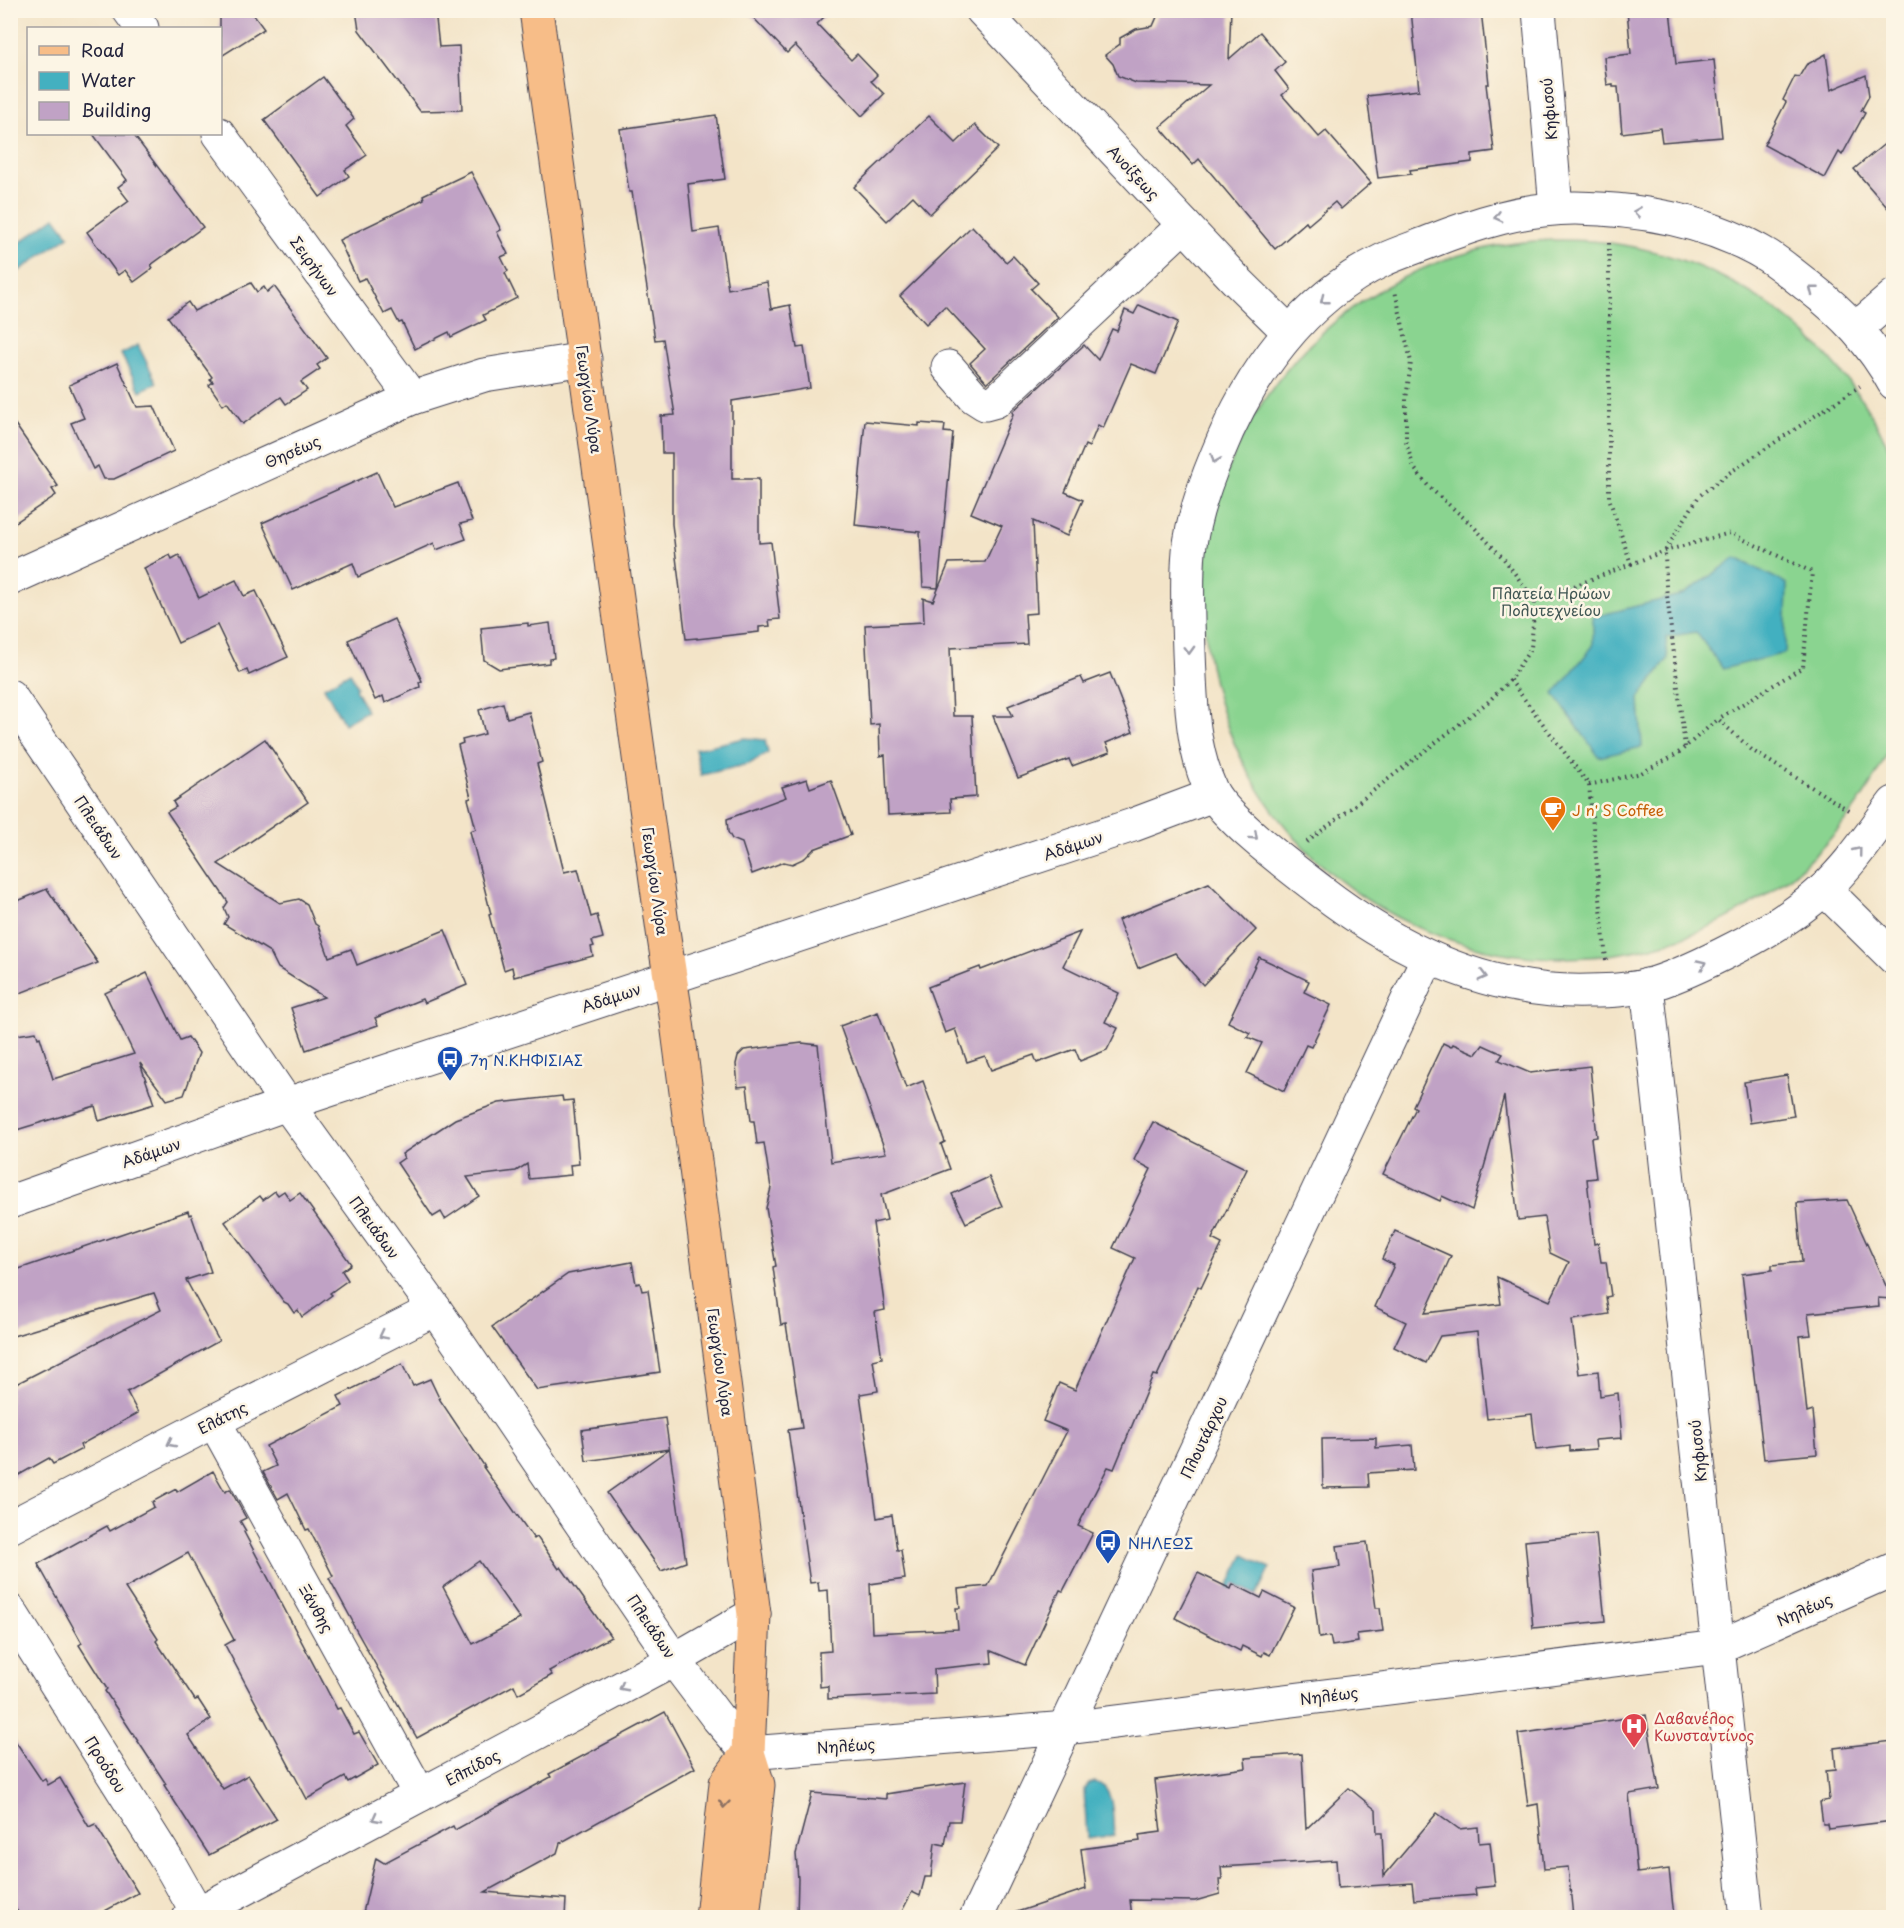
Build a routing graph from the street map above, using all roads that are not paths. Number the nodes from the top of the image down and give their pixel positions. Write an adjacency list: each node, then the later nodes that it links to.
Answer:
1 (129, 10): 5 (street)
2 (536, 10): 12 (main road, Γεωργίου Λύρα)
3 (981, 10): 8 (street, Ανοίξεως)
4 (1539, 10): 7 (street, Κηφισού)
5 (141, 27)
6 (220, 135): 15 (street, Σειρήνων)
7 (1556, 208): 10 (street, one-way to 7); 11 (street, one-way to 11)
8 (1184, 225): 11 (street, Ανοίξεως); 13 (street)
9 (1893, 296): 10 (street)
10 (1857, 328): 14 (street)
11 (1288, 332): 18 (street, one-way to 18)
12 (585, 359): 15 (street, Θησέως); 23 (main road, Γεωργίου Λύρα)
13 (948, 367)
14 (1890, 376)
15 (412, 398): 16 (street, Θησέως)
16 (10, 579)
17 (10, 696): 25 (street, Πλειάδων)
18 (1213, 795): 21 (street, one-way to 21); 23 (street, Αδάμων)
19 (1885, 815): 20 (street, one-way to 19)
20 (1824, 889): 22 (street); 24 (street, one-way to 20)
21 (1428, 957): 24 (street, one-way to 24); 35 (street, Πλουτάρχου)
22 (1893, 958)
23 (670, 978): 25 (street, Αδάμων); 32 (main road, Γεωργίου Λύρα)
24 (1647, 986): 33 (street, Κηφισού)
25 (287, 1104): 26 (street, Αδάμων); 27 (street, Πλειάδων)
26 (10, 1202)
27 (435, 1309): 28 (street, Ελάτης, one-way to 28); 34 (street, Πλειάδων)
28 (214, 1421): 29 (street, Ελάτης, one-way to 29); 37 (street, Ξάνθης)
29 (10, 1527)
30 (1893, 1569): 33 (street, Νηλέως)
31 (10, 1611): 38 (street, Προόδου)
32 (754, 1614): 34 (street, Ελπίδος); 36 (main road, Γεωργίου Λύρα)
33 (1718, 1647): 35 (street, Νηλέως); 42 (street, Κηφισού)
34 (675, 1660): 36 (street, Πλειάδων); 37 (street, Ελπίδος, one-way to 37)
35 (1067, 1728): 36 (street, Νηλέως); 41 (street, Πλουτάρχου)
36 (748, 1753): 39 (main road, one-way to 39); 40 (main road, Γεωργίου Λύρα)
37 (420, 1795): 38 (street, Ελπίδος, one-way to 38)
38 (196, 1916)
39 (712, 1917)
40 (743, 1917)
41 (976, 1917)
42 (1747, 1917)

